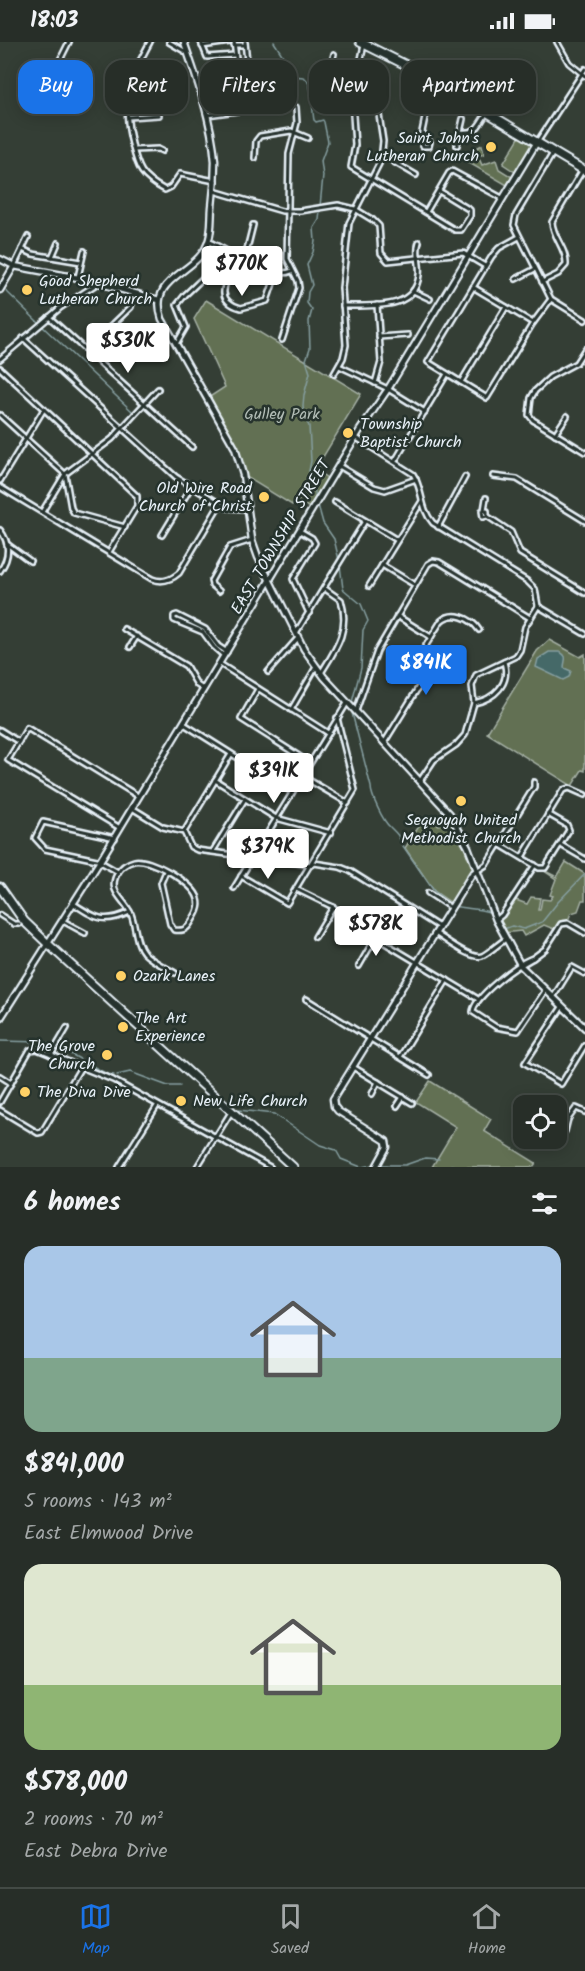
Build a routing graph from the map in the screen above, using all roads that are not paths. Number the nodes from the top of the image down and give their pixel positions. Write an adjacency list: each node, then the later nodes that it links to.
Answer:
1 (69, 42): 13 (street)
2 (150, 42): 14 (street)
3 (169, 42): 10 (street)
4 (184, 42): 10 (street)
5 (365, 42): 18 (street); 19 (main road); 39 (main road)
6 (557, 42): 21 (street)
7 (232, 43): 8 (street); 9 (street); 12 (street)
8 (245, 43): 16 (street)
9 (201, 44): 12 (street)
10 (188, 53): 22 (street)
11 (333, 54): 17 (street)
12 (235, 55): 15 (street)
13 (60, 60)
14 (141, 60)
15 (236, 60)
16 (247, 60)
17 (332, 60)
18 (361, 60)
19 (401, 61)
20 (585, 69): 21 (street, EAST TOWNSHIP STREET)
21 (583, 74): 39 (street, EAST TOWNSHIP STREET)
22 (199, 88): 32 (street)
23 (127, 114): 33 (street)
24 (220, 114): 32 (street)
25 (296, 114): 35 (street)
26 (352, 114): 48 (street)
27 (379, 114): 44 (street)
28 (426, 114): 36 (street)
29 (486, 114): 37 (street)
30 (490, 114): 39 (main road)
31 (159, 115): 33 (street)
32 (206, 116): 49 (street)
33 (127, 117): 41 (street)
34 (463, 119): 37 (street)
35 (295, 132): 38 (street); 45 (street); 54 (street)
36 (422, 132): 36 (street)
37 (460, 132): 40 (street)
38 (308, 138)
39 (538, 141): 43 (main road); 52 (street, EAST TOWNSHIP STREET)
40 (457, 145)
41 (134, 150): 42 (street); 49 (street)
42 (162, 151)
43 (554, 152): 46 (main road); 58 (street)
44 (382, 155): 47 (street); 48 (street)
45 (255, 158)
46 (584, 170): 80 (street)
47 (416, 175)
48 (372, 180): 53 (street); 55 (street)
49 (214, 181): 50 (street)
50 (214, 191): 54 (street); 59 (street)
51 (439, 191): 52 (street); 55 (street); 55 (street)
52 (504, 199): 65 (street, EAST TOWNSHIP STREET)
53 (355, 210): 54 (street); 69 (street); 90 (street)
54 (288, 212): 75 (street)
55 (426, 213)
56 (253, 225): 70 (street)
57 (28, 237): 62 (street)
58 (519, 237): 73 (street); 74 (street)
59 (208, 242): 63 (street); 88 (street)
60 (418, 242): 69 (street)
61 (58, 243): 66 (street)
62 (22, 249): 66 (street); 72 (street)
63 (222, 249): 67 (street); 101 (street)
64 (84, 251): 71 (street)
65 (469, 256): 69 (street); 73 (street); 113 (street, EAST TOWNSHIP STREET)
66 (52, 257): 71 (street)
67 (237, 258): 70 (street); 76 (street)
68 (0, 259): 72 (street)
69 (418, 259): 83 (street)
70 (244, 261): 76 (street)
71 (81, 262): 77 (street)
72 (15, 266): 77 (street); 82 (street)
73 (485, 266): 81 (street)
74 (535, 268): 78 (street); 80 (street)
75 (292, 270): 76 (street); 100 (street)
76 (277, 272)
77 (78, 277): 79 (street)
78 (516, 279)
79 (98, 282): 84 (street); 93 (street)
80 (542, 282): 87 (street)
81 (473, 287): 91 (street); 109 (street)
82 (0, 290)
83 (413, 291): 86 (street); 89 (street)
84 (134, 292): 85 (street); 96 (street)
85 (146, 296): 88 (street); 92 (street)
86 (430, 299)
87 (551, 299): 94 (street); 95 (street)
88 (159, 300): 92 (street)
89 (377, 305): 90 (street); 98 (street)
90 (343, 306): 106 (street)
91 (506, 307): 95 (street); 110 (street)
92 (160, 311): 101 (street)
93 (50, 317): 99 (street); 114 (street)
94 (584, 319)
95 (533, 322): 110 (street)
96 (106, 331)
97 (408, 335): 98 (street)
98 (379, 337): 111 (street)
99 (23, 338): 103 (street); 119 (street)
100 (282, 340)
101 (176, 344): 139 (street)
102 (585, 349): 104 (street)
103 (0, 359)
104 (579, 359): 105 (street); 120 (street)
105 (585, 363)
106 (339, 366): 108 (street); 111 (street)
107 (0, 368): 115 (street)
108 (334, 374)
109 (447, 374): 110 (street); 116 (street)
110 (461, 382)
111 (375, 383): 113 (street)
112 (158, 389): 114 (street)
113 (388, 389): 116 (street); 122 (street, EAST TOWNSHIP STREET)
114 (144, 404): 119 (street); 123 (street)
115 (44, 409): 121 (street); 125 (street)
116 (424, 412): 126 (street)
117 (567, 416): 120 (street)
118 (1, 417): 121 (street)
119 (122, 428): 125 (street); 134 (street)
120 (555, 434): 124 (street)
121 (26, 438): 128 (street); 132 (street)
122 (355, 438): 126 (street); 127 (street, EAST TOWNSHIP STREET)
123 (192, 447)
124 (585, 453)
125 (93, 454): 128 (street); 143 (street)
126 (395, 461): 131 (street)
127 (338, 465): 131 (street); 146 (street, EAST TOWNSHIP STREET)
128 (65, 474): 140 (street); 143 (street)
129 (493, 476): 142 (street)
130 (465, 477): 144 (street)
131 (416, 479): 136 (street)
132 (0, 481)
133 (0, 487): 140 (street)
134 (191, 487): 138 (street); 147 (street)
135 (486, 498): 161 (street)
136 (422, 500): 144 (street); 149 (street)
137 (335, 502): 141 (street)
138 (220, 504): 139 (street); 151 (street)
139 (248, 509): 148 (street)
140 (42, 512): 151 (street)
141 (365, 521): 149 (street); 158 (street)
142 (585, 521)
143 (124, 527): 151 (street)
144 (438, 527): 163 (street)
145 (0, 530): 150 (street)
146 (300, 531): 155 (street, EAST TOWNSHIP STREET); 164 (street)
147 (162, 535)
148 (252, 540): 155 (street); 159 (street)
149 (397, 540): 153 (street)
150 (8, 544): 152 (street); 154 (street)
151 (109, 552)
152 (30, 561)
153 (382, 565): 156 (street); 157 (street)
154 (0, 571)
155 (270, 582): 160 (street, EAST TOWNSHIP STREET); 162 (street)
156 (415, 585): 165 (street); 166 (street)
157 (369, 586)
158 (324, 588): 164 (street); 179 (street)
159 (219, 591)
160 (262, 593): 162 (street); 174 (street, EAST TOWNSHIP STREET)
161 (585, 593)
162 (276, 595): 171 (street)
163 (538, 606): 166 (street); 169 (street)
164 (309, 612): 171 (street)
165 (397, 616): 172 (street); 185 (street)
166 (530, 618): 175 (street)
167 (124, 629): 170 (street)
168 (479, 630): 172 (street)
169 (585, 634)
170 (137, 636): 173 (street); 181 (street)
171 (297, 636): 177 (street); 178 (street)
172 (431, 637): 191 (street)
173 (130, 647)
174 (226, 654): 174 (street); 176 (street, EAST TOWNSHIP STREET)
175 (504, 662): 183 (street); 183 (street)
176 (220, 664): 180 (street); 181 (street, EAST TOWNSHIP STREET)
177 (316, 667): 179 (street); 184 (street)
178 (268, 672)
179 (321, 673): 182 (street)
180 (258, 689): 184 (street); 193 (street)
181 (204, 690): 187 (street, EAST TOWNSHIP STREET)
182 (347, 702): 185 (street); 186 (street)
183 (474, 703): 196 (street)
184 (291, 710): 189 (street)
185 (356, 711): 191 (street)
186 (338, 718): 189 (street); 202 (street)
187 (184, 724): 192 (street); 200 (street, EAST TOWNSHIP STREET)
188 (0, 730): 190 (street)
189 (328, 733): 193 (street)
190 (19, 742): 200 (street); 206 (street)
191 (384, 743): 196 (street)
192 (231, 754): 195 (street); 198 (street)
193 (310, 763): 194 (street)
194 (302, 776): 198 (street); 202 (street)
195 (215, 780): 201 (street); 207 (street)
196 (420, 781): 220 (street)
197 (534, 782): 210 (street)
198 (292, 792): 205 (street)
199 (585, 795): 204 (street)
200 (139, 797): 203 (street, EAST TOWNSHIP STREET)
201 (245, 799): 205 (street); 212 (street)
202 (348, 803): 208 (street)
203 (132, 808): 206 (street, EAST TOWNSHIP STREET); 207 (street)
204 (548, 814): 211 (street); 214 (street)
205 (276, 818): 208 (street); 213 (street)
206 (120, 828): 209 (street, EAST TOWNSHIP STREET)
207 (184, 832): 212 (street)
208 (331, 833): 217 (street)
209 (115, 838): 216 (street, EAST TOWNSHIP STREET); 216 (street)
210 (499, 844): 214 (street); 220 (street)
211 (561, 845): 215 (street); 218 (street)
212 (213, 851): 213 (street)
213 (253, 857): 217 (street); 222 (street)
214 (522, 857): 218 (street)
215 (585, 860)
216 (100, 861): 221 (street); 227 (street, EAST TOWNSHIP STREET)
217 (311, 865): 225 (street); 235 (street)
218 (535, 865): 232 (street)
219 (166, 871): 219 (street); 221 (street)
220 (476, 871): 229 (street); 232 (street)
221 (118, 872): 230 (street)
222 (241, 876): 224 (street); 225 (street)
223 (0, 887): 242 (main road)
224 (234, 888)
225 (296, 889): 228 (street)
226 (428, 893): 229 (street)
227 (74, 904): 230 (street); 233 (street, EAST TOWNSHIP STREET)
228 (333, 907): 239 (street); 240 (street)
229 (451, 908): 235 (street)
230 (130, 912): 246 (street)
231 (0, 915): 234 (street)
232 (496, 920): 241 (street)
233 (63, 921): 236 (street); 242 (street, EAST TOWNSHIP STREET)
234 (19, 924)
235 (439, 927): 237 (street)
236 (85, 933)
237 (435, 933): 241 (street); 243 (street)
238 (585, 933): 245 (street)
239 (315, 937)
240 (375, 938): 243 (street); 244 (street)
241 (506, 939): 245 (street)
242 (48, 944): 254 (street, EAST TOWNSHIP STREET); 274 (main road)
243 (417, 962): 248 (street); 257 (street)
244 (359, 966)
245 (521, 966): 249 (street); 252 (street)
246 (175, 973)
247 (585, 974): 250 (street)
248 (447, 980): 252 (street); 260 (street)
249 (545, 991): 250 (street); 252 (street)
250 (553, 998): 253 (street)
251 (306, 999): 257 (street)
252 (478, 999)
253 (562, 1006): 256 (street); 258 (street)
254 (0, 1019)
255 (67, 1028): 259 (street)
256 (585, 1028)
257 (370, 1039): 260 (street); 262 (street)
258 (585, 1045)
259 (51, 1055): 261 (street); 266 (street)
260 (400, 1057): 263 (street)
261 (81, 1067): 271 (street); 273 (street)
262 (353, 1067): 265 (street); 282 (street)
263 (429, 1075)
264 (0, 1076): 266 (street)
265 (378, 1082): 267 (street); 268 (street)
266 (11, 1083): 269 (street)
267 (372, 1094)
268 (403, 1097): 270 (street); 272 (street)
269 (0, 1102)
270 (412, 1103)
271 (157, 1106): 277 (street); 278 (street)
272 (397, 1106)
273 (0, 1110)
274 (231, 1111): 277 (street); 281 (main road)
275 (585, 1112): 276 (street)
276 (568, 1119): 276 (street)
277 (215, 1137): 279 (street); 280 (street)
278 (119, 1167)
279 (197, 1167)
280 (270, 1167)
281 (293, 1167)
282 (375, 1167)

